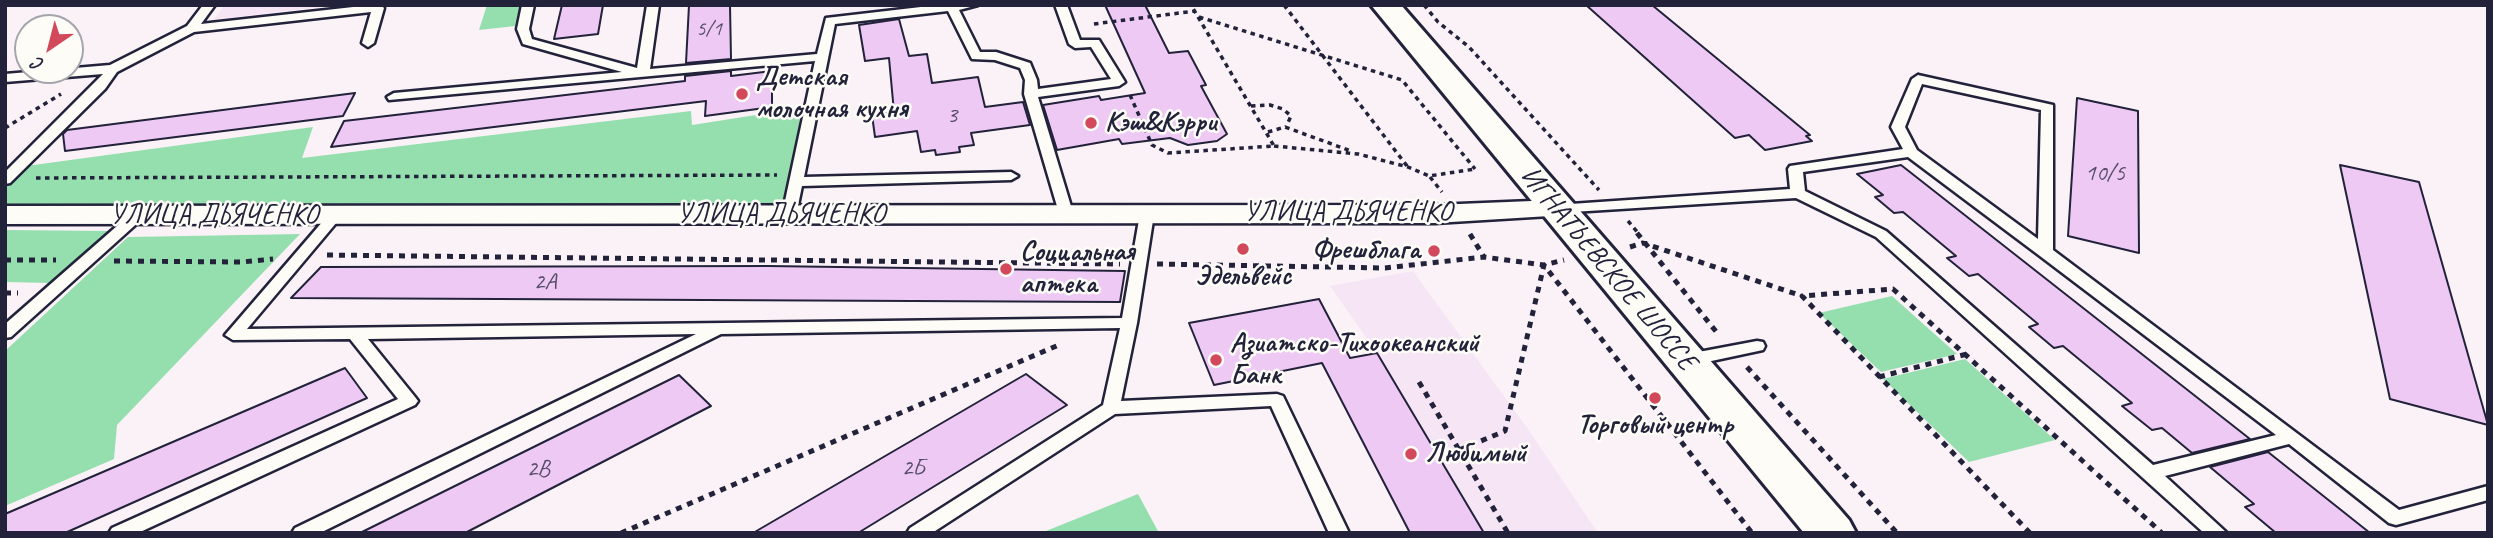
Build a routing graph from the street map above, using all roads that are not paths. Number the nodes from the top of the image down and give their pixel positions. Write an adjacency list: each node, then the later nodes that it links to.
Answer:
1 (209, 5): 12 (lane)
2 (528, 5): 16 (lane)
3 (653, 5): 16 (lane)
4 (829, 5): 11 (lane)
5 (972, 5): 9 (lane)
6 (1061, 5): 18 (lane)
7 (1385, 5): 25 (main road, ИГНАТЬЕВСКОЕ ШОССЕ)
8 (384, 7): 12 (lane); 13 (lane)
9 (952, 7): 10 (lane); 18 (lane)
10 (925, 8): 11 (lane)
11 (830, 21): 14 (lane)
12 (191, 29): 15 (lane)
13 (368, 43)
14 (822, 57): 16 (lane); 23 (lane)
15 (113, 68): 17 (lane); 22 (lane)
16 (643, 74): 19 (lane)
17 (5, 78)
18 (1031, 94): 26 (lane)
19 (394, 97)
20 (1911, 152): 24 (lane); 32 (lane); 32 (lane)
21 (1011, 176): 23 (lane)
22 (7, 179)
23 (796, 182): 30 (lane)
24 (1798, 193): 25 (lane); 41 (lane)
25 (1556, 209): 27 (street, УЛИЦА ДЬЯЧЕНКО); 38 (main road, ИГНАТЬЕВСКОЕ ШОССЕ)
26 (1066, 213): 27 (street, УЛИЦА ДЬЯЧЕНКО); 30 (street, УЛИЦА ДЬЯЧЕНКО)
27 (1147, 214): 33 (lane)
28 (5, 215): 29 (street, УЛИЦА ДЬЯЧЕНКО)
29 (138, 215): 31 (street, УЛИЦА ДЬЯЧЕНКО); 34 (lane)
30 (789, 215): 31 (street, УЛИЦА ДЬЯЧЕНКО)
31 (335, 216): 36 (lane)
32 (2045, 253): 40 (lane)
33 (1129, 323): 35 (lane); 39 (lane)
34 (9, 325)
35 (719, 329): 36 (lane); 44 (lane)
36 (355, 334): 43 (lane)
37 (1757, 346): 38 (lane)
38 (1686, 360): 47 (main road, ИГНАТЬЕВСКОЕ ШОССЕ)
39 (1111, 408): 45 (lane); 46 (lane)
40 (2292, 437): 41 (lane); 42 (lane)
41 (2150, 473): 48 (lane)
42 (2488, 493)
43 (119, 533)
44 (302, 533)
45 (918, 533)
46 (1339, 533)
47 (1832, 533)
48 (2217, 533)

